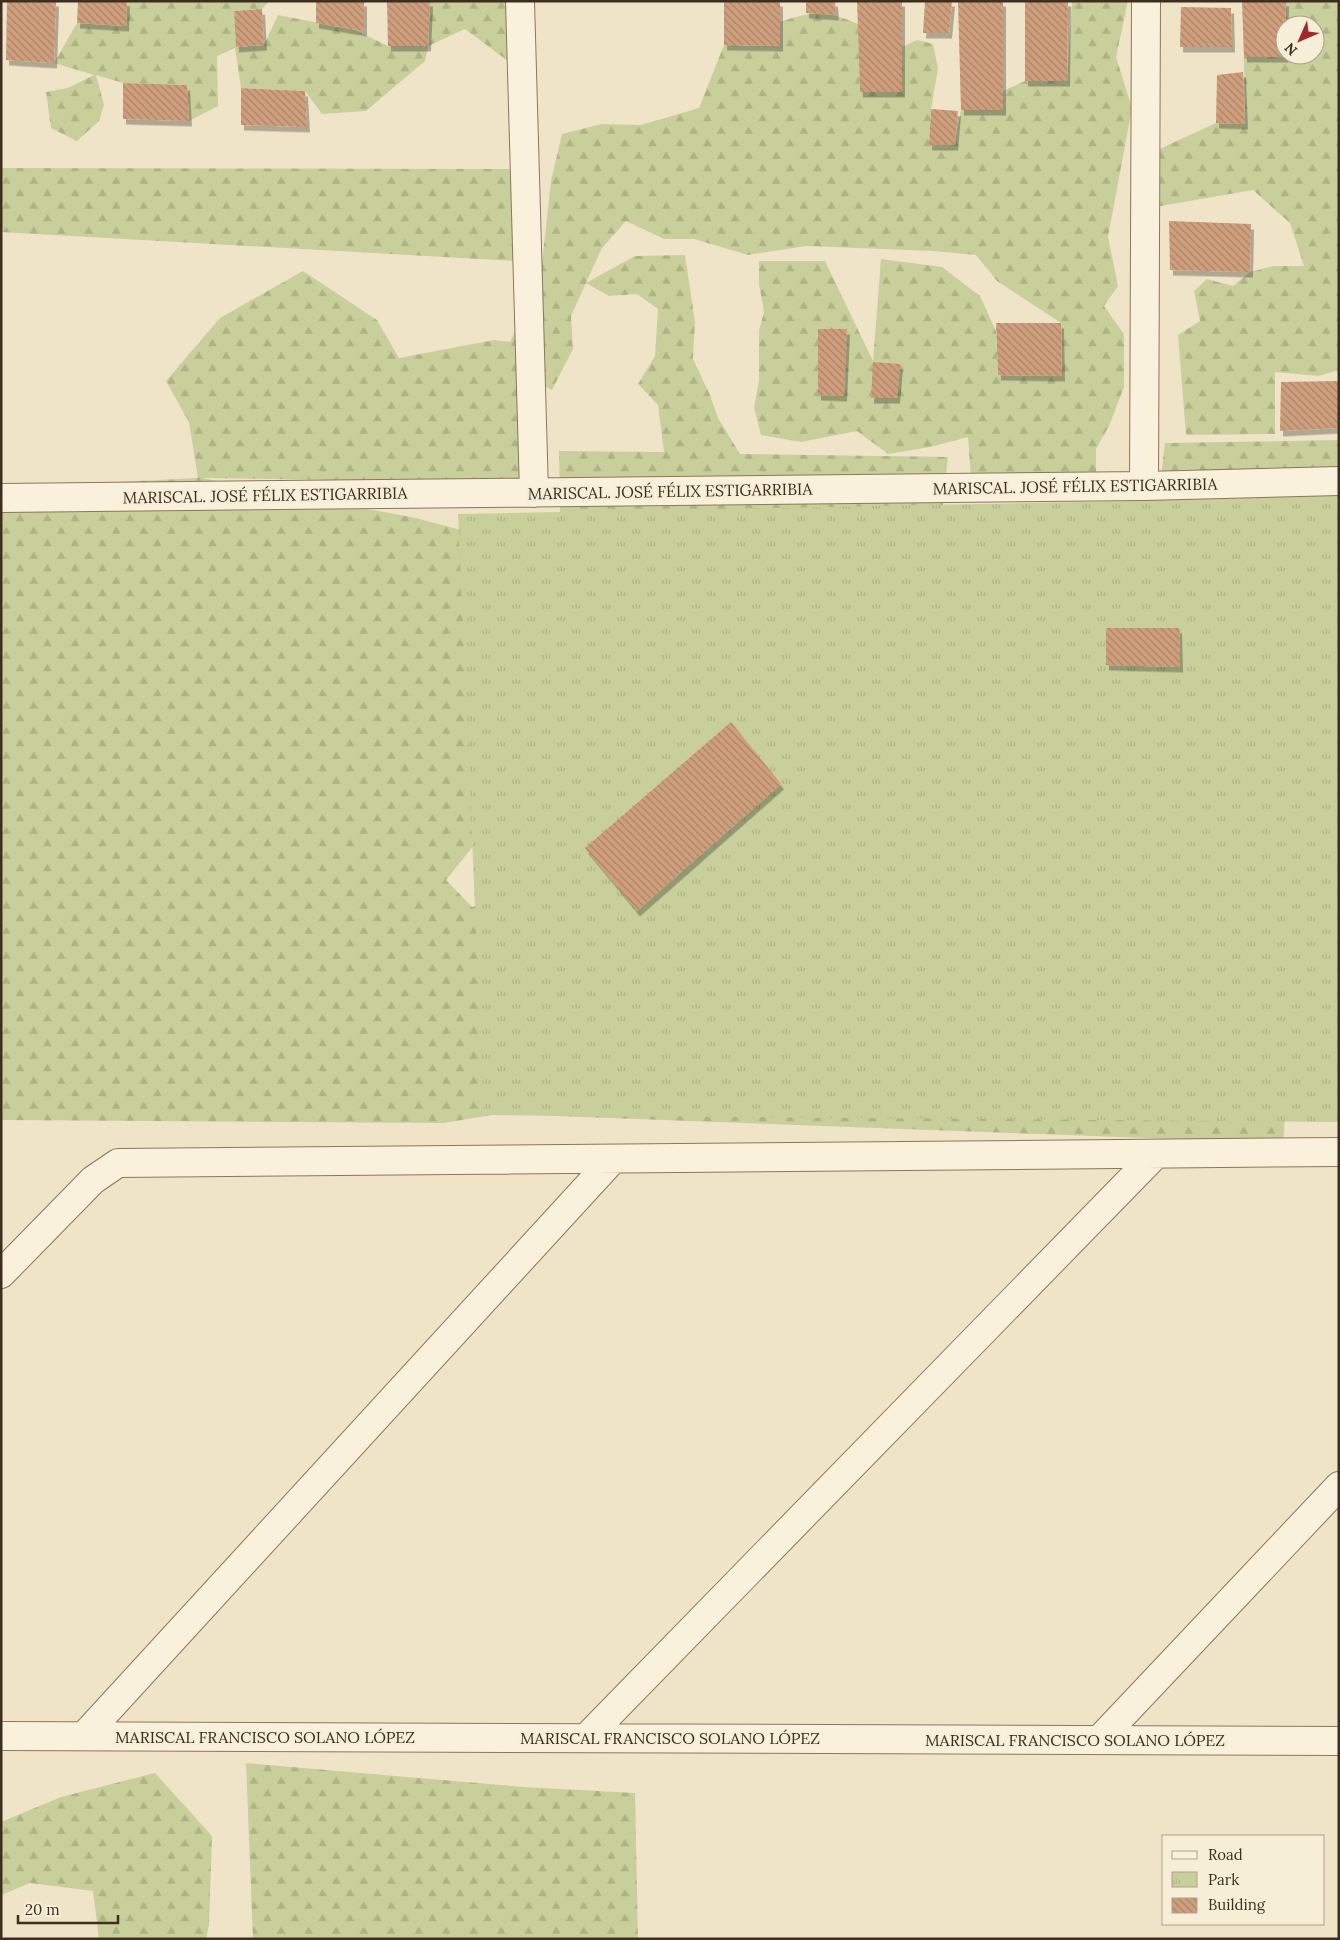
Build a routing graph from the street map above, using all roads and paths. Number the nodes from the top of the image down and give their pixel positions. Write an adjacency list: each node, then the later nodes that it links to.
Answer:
1 (520, 1): 5 (street)
2 (1146, 1): 4 (street)
3 (1339, 481): 4 (street, MARISCAL. JOSÉ FÉLIX ESTIGARRIBIA)
4 (1144, 486): 5 (street, MARISCAL. JOSÉ FÉLIX ESTIGARRIBIA)
5 (534, 493): 6 (street, MARISCAL. JOSÉ FÉLIX ESTIGARRIBIA)
6 (1, 498)
7 (1339, 1152): 8 (street)
8 (1156, 1154): 9 (street); 14 (street)
9 (613, 1158): 10 (street); 13 (street)
10 (1, 1274)
11 (1339, 1486): 15 (street)
12 (1, 1736): 13 (street, MARISCAL FRANCISCO SOLANO LÓPEZ)
13 (84, 1736): 14 (street, MARISCAL FRANCISCO SOLANO LÓPEZ)
14 (586, 1738): 15 (street, MARISCAL FRANCISCO SOLANO LÓPEZ)
15 (1098, 1740): 16 (street, MARISCAL FRANCISCO SOLANO LÓPEZ)
16 (1339, 1741)

